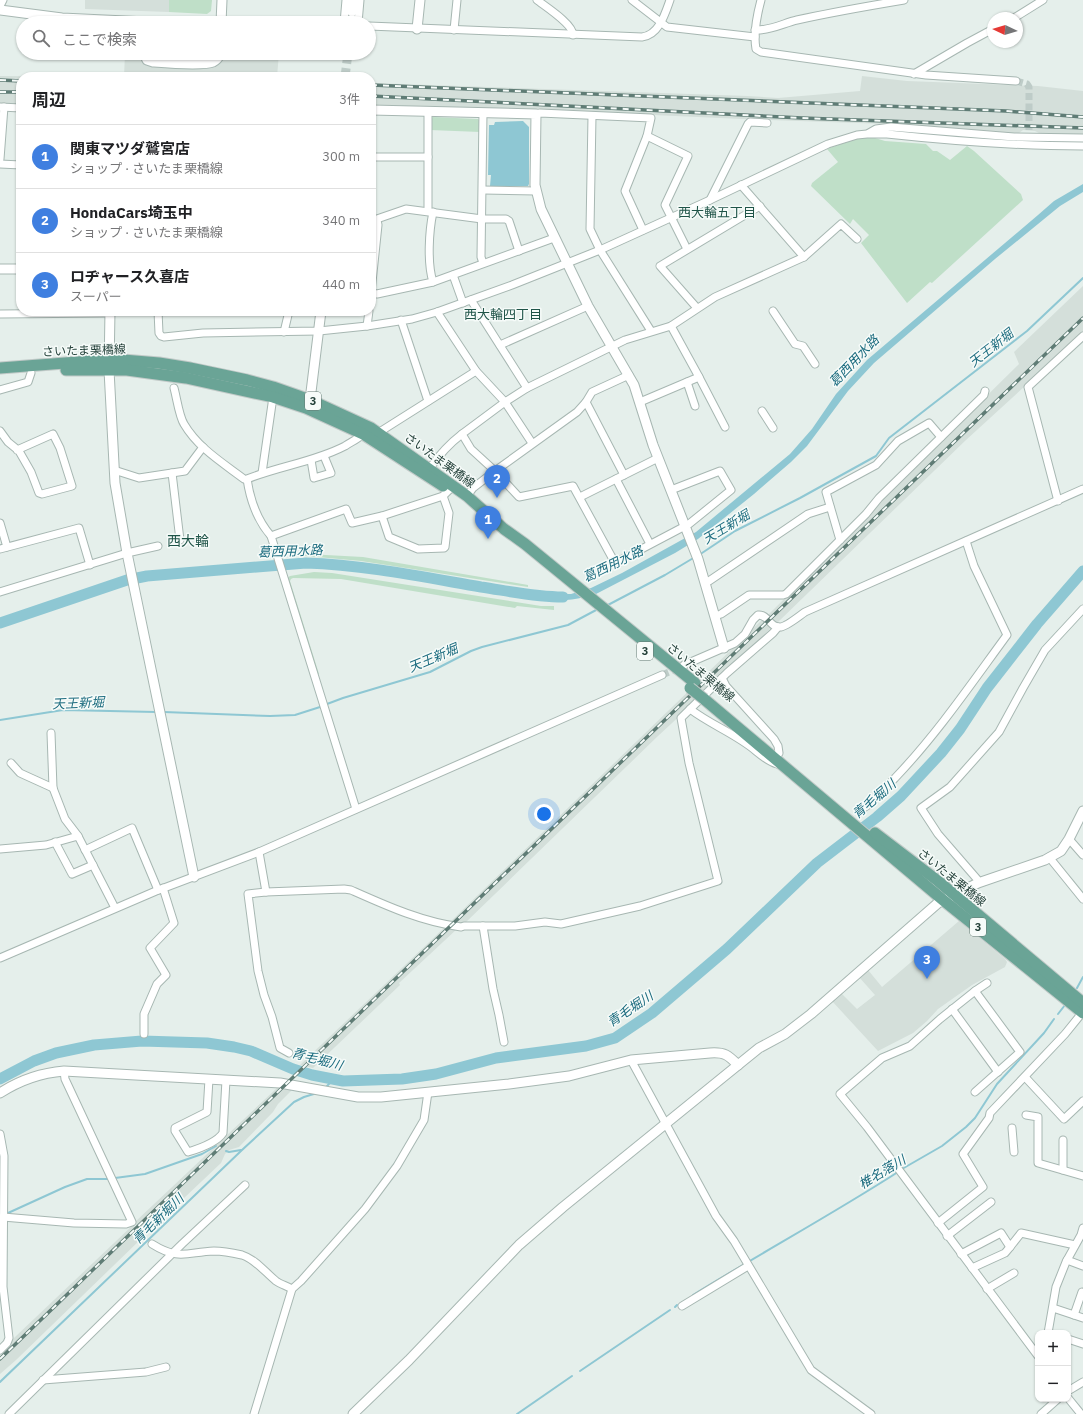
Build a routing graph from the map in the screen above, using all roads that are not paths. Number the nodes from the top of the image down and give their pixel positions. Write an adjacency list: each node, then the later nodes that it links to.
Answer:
1 (3, 0): 14 (street)
2 (222, 0): 19 (street)
3 (346, 0): 20 (street)
4 (353, 0): 16 (street)
5 (360, 0): 21 (street)
6 (420, 0): 24 (street)
7 (457, 0): 25 (street)
8 (537, 0): 28 (street)
9 (632, 0): 22 (street)
10 (670, 0): 22 (street)
11 (762, 0): 27 (street)
12 (904, 0): 27 (street)
13 (1043, 0): 17 (street)
14 (0, 6)
15 (0, 10): 18 (street)
16 (352, 12)
17 (1023, 12)
18 (46, 16)
19 (221, 16)
20 (345, 16)
21 (359, 16)
22 (660, 23): 27 (street); 28 (street)
23 (376, 26): 24 (street)
24 (417, 29): 25 (street)
25 (454, 30): 28 (street)
26 (987, 32): 31 (street)
27 (755, 34): 32 (street)
28 (573, 35)
29 (147, 60): 30 (street)
30 (216, 60)
31 (931, 63): 32 (street); 33 (street)
32 (914, 74): 33 (street)
33 (934, 76): 34 (street)
34 (1016, 81)
35 (2, 107): 36 (street); 51 (street)
36 (16, 108)
37 (376, 110): 38 (street)
38 (428, 111): 39 (street); 50 (street)
39 (483, 113): 40 (street); 55 (street)
40 (536, 114): 41 (street); 56 (street)
41 (592, 116): 45 (street); 69 (street)
42 (767, 123): 57 (street)
43 (932, 131): 44 (street); 46 (street); 47 (street)
44 (867, 134): 46 (street); 54 (street)
45 (647, 136): 60 (street); 64 (street)
46 (914, 137): 48 (street)
47 (1083, 138)
48 (1083, 146)
49 (376, 157): 50 (street)
50 (428, 157): 59 (street)
51 (0, 159)
52 (0, 164): 53 (street)
53 (16, 165)
54 (741, 185): 57 (street); 58 (street)
55 (483, 190): 56 (street); 62 (street)
56 (536, 190): 65 (street)
57 (710, 200): 60 (street)
58 (760, 206): 68 (street); 71 (street)
59 (431, 211): 61 (street); 62 (street); 77 (street)
60 (671, 217): 64 (street); 68 (street)
61 (376, 219)
62 (482, 219): 70 (street); 72 (street)
63 (376, 222): 67 (street)
64 (643, 230): 69 (street)
65 (554, 238): 70 (street); 73 (street)
66 (857, 239): 71 (street)
67 (376, 244)
68 (686, 249): 82 (street)
69 (600, 250): 73 (street); 96 (street)
70 (519, 251): 72 (street)
71 (804, 257): 82 (street)
72 (483, 263): 76 (street)
73 (566, 264): 79 (street); 81 (street)
74 (0, 269): 75 (street)
75 (16, 269)
76 (453, 275): 77 (street); 80 (street)
77 (434, 282): 78 (street)
78 (376, 294)
79 (471, 300): 80 (street); 99 (street)
80 (463, 303): 84 (street)
81 (588, 306): 99 (street); 100 (street)
82 (697, 308): 94 (street)
83 (773, 311): 101 (street)
84 (437, 312): 92 (street); 104 (street)
85 (0, 314): 86 (street)
86 (16, 314)
87 (110, 316): 102 (street)
88 (158, 316): 97 (street)
89 (288, 316): 97 (street)
90 (320, 316): 95 (street)
91 (369, 316): 93 (street)
92 (401, 320): 93 (street); 115 (street)
93 (368, 326): 95 (street)
94 (671, 326): 96 (street); 108 (street)
95 (319, 331): 97 (street); 119 (street)
96 (651, 331): 100 (street)
97 (284, 332)
98 (1083, 337): 150 (street)
99 (500, 345): 111 (street)
100 (611, 346): 107 (street); 111 (street)
101 (815, 364)
102 (109, 365): 103 (main road, さいたま栗橋線 / 3); 105 (main road, さいたま栗橋線 / 3); 114 (main road, さいたま栗橋線 / 3); 119 (main road, さいたま栗橋線 / 3); 138 (street)
103 (0, 368)
104 (476, 371): 115 (street); 116 (street)
105 (31, 373): 106 (main road, さいたま栗橋線 / 3); 112 (street)
106 (0, 375)
107 (629, 375): 117 (street); 118 (street)
108 (699, 377): 109 (street); 122 (street)
109 (687, 382): 118 (street); 120 (street)
110 (174, 388): 132 (street)
111 (527, 388): 116 (street)
112 (0, 390)
113 (985, 391): 128 (street)
114 (272, 397): 119 (main road, さいたま栗橋線 / 3); 141 (street)
115 (428, 401): 125 (street)
116 (504, 402): 127 (street); 130 (street)
117 (586, 402): 130 (street); 142 (street)
118 (640, 402): 135 (street)
119 (308, 404): 125 (main road, さいたま栗橋線 / 3); 126 (main road, さいたま栗橋線 / 3)
120 (695, 406)
121 (762, 411): 123 (street)
122 (726, 427)
123 (773, 428)
124 (0, 431): 129 (street)
125 (378, 432): 137 (main road, さいたま栗橋線 / 3)
126 (363, 434): 134 (street); 147 (main road, さいたま栗橋線 / 3)
127 (462, 434): 137 (street); 139 (street)
128 (941, 437): 151 (street); 157 (street)
129 (8, 442): 131 (street); 133 (street)
130 (532, 443): 139 (street)
131 (0, 445)
132 (203, 447): 140 (street); 144 (street)
133 (17, 450): 133 (street)
134 (324, 456): 136 (street); 136 (street)
135 (658, 458): 142 (street); 146 (street)
136 (310, 460): 141 (street)
137 (430, 468): 148 (main road, さいたま栗橋線 / 3)
138 (114, 470): 140 (street); 162 (street)
139 (495, 471): 148 (street); 149 (street)
140 (172, 473): 156 (street)
141 (262, 473): 144 (street)
142 (624, 475): 143 (street)
143 (616, 479): 149 (street); 159 (street)
144 (247, 480): 155 (street)
145 (1083, 489): 150 (street)
146 (671, 490): 154 (street); 154 (street)
147 (446, 493): 152 (street); 152 (street); 165 (main road, さいたま栗橋線 / 3)
148 (467, 496): 165 (main road, さいたま栗橋線 / 3)
149 (580, 497): 159 (street)
150 (1058, 501): 158 (street)
151 (830, 507): 157 (street); 164 (street)
152 (382, 516): 155 (street)
153 (0, 523): 161 (street)
154 (685, 526): 159 (street); 164 (street)
155 (271, 536): 179 (street)
156 (180, 540)
157 (840, 540): 168 (street)
158 (966, 541): 169 (street); 181 (street)
159 (650, 544)
160 (158, 546): 162 (street)
161 (3, 548): 163 (street)
162 (128, 553): 163 (street); 191 (street)
163 (90, 565): 166 (street)
164 (705, 582): 168 (street)
165 (568, 584): 176 (main road, さいたま栗橋線 / 3)
166 (0, 592)
167 (1083, 609): 192 (street)
168 (715, 616): 170 (street)
169 (778, 627): 170 (street); 173 (street)
170 (724, 648): 171 (street)
171 (684, 665)
172 (662, 675): 179 (street)
173 (722, 678): 174 (street); 176 (street)
174 (690, 709): 176 (street); 198 (street)
175 (51, 734): 178 (street)
176 (780, 759): 181 (main road, さいたま栗橋線 / 3)
177 (11, 763): 178 (street)
178 (53, 788): 182 (street)
179 (356, 809): 187 (street)
180 (1083, 811): 183 (street)
181 (856, 815): 195 (main road, さいたま栗橋線 / 3)
182 (78, 836): 184 (street); 186 (street)
183 (1069, 839): 188 (street); 189 (street)
184 (55, 842): 185 (street); 190 (street)
185 (0, 849)
186 (85, 850): 190 (street); 193 (street)
187 (260, 852): 191 (street); 194 (street)
188 (1083, 855)
189 (1049, 857): 192 (street); 196 (street)
190 (93, 865): 197 (street)
191 (194, 877): 193 (street)
192 (978, 883): 195 (street)
193 (161, 889): 197 (street); 205 (street)
194 (266, 892): 198 (street); 207 (street)
195 (948, 897): 202 (main road, さいたま栗橋線 / 3); 204 (main road, さいたま栗橋線 / 3); 209 (street)
196 (1083, 899)
197 (115, 908): 199 (street)
198 (483, 926): 206 (street)
199 (0, 958)
200 (987, 983): 201 (street)
201 (975, 991): 203 (street); 211 (street)
202 (1083, 1003)
203 (952, 1009): 211 (street); 230 (street)
204 (1083, 1013): 212 (street)
205 (144, 1034)
206 (504, 1042)
207 (289, 1053)
208 (631, 1060): 209 (street); 215 (street); 220 (street)
209 (738, 1065): 220 (street)
210 (64, 1072): 213 (street); 217 (street); 229 (street)
211 (998, 1072): 216 (street)
212 (1025, 1076): 218 (street); 230 (street)
213 (209, 1079): 214 (street); 214 (street)
214 (226, 1080): 215 (street)
215 (428, 1092): 243 (street)
216 (975, 1092)
217 (0, 1093)
218 (1083, 1101)
219 (1026, 1115): 225 (street)
220 (666, 1124): 239 (street); 263 (street)
221 (1012, 1128): 224 (street)
222 (0, 1134): 229 (street)
223 (1063, 1140): 225 (street)
224 (1014, 1152)
225 (1063, 1170): 226 (street)
226 (1083, 1176)
227 (245, 1185): 236 (street)
228 (991, 1202): 232 (street)
229 (3, 1217): 253 (street)
230 (938, 1223): 232 (street)
231 (1082, 1233): 234 (street)
232 (947, 1236): 237 (street)
233 (152, 1244): 236 (street)
234 (1075, 1245): 235 (street); 238 (street)
235 (1010, 1247): 237 (street); 241 (street)
236 (172, 1254): 243 (street); 256 (street)
237 (960, 1254): 241 (street)
238 (1067, 1260): 240 (street); 247 (street)
239 (748, 1266): 246 (street); 264 (street)
240 (1083, 1266)
241 (972, 1268): 244 (street)
242 (1014, 1274): 244 (street)
243 (292, 1289): 262 (street)
244 (987, 1289): 254 (street)
245 (1083, 1293): 248 (street)
246 (682, 1306)
247 (1053, 1308): 248 (street); 250 (street)
248 (1074, 1315): 249 (street)
249 (1083, 1318)
250 (1048, 1330)
251 (1071, 1340): 252 (street)
252 (1083, 1344)
253 (0, 1350)
254 (1035, 1352)
255 (166, 1367): 256 (street)
256 (43, 1380): 261 (street)
257 (1083, 1382): 258 (street)
258 (1071, 1389)
259 (1055, 1402): 265 (street)
260 (1071, 1402): 266 (street)
261 (9, 1414)
262 (254, 1414)
263 (353, 1414)
264 (871, 1414)
265 (1041, 1414)
266 (1081, 1414)

